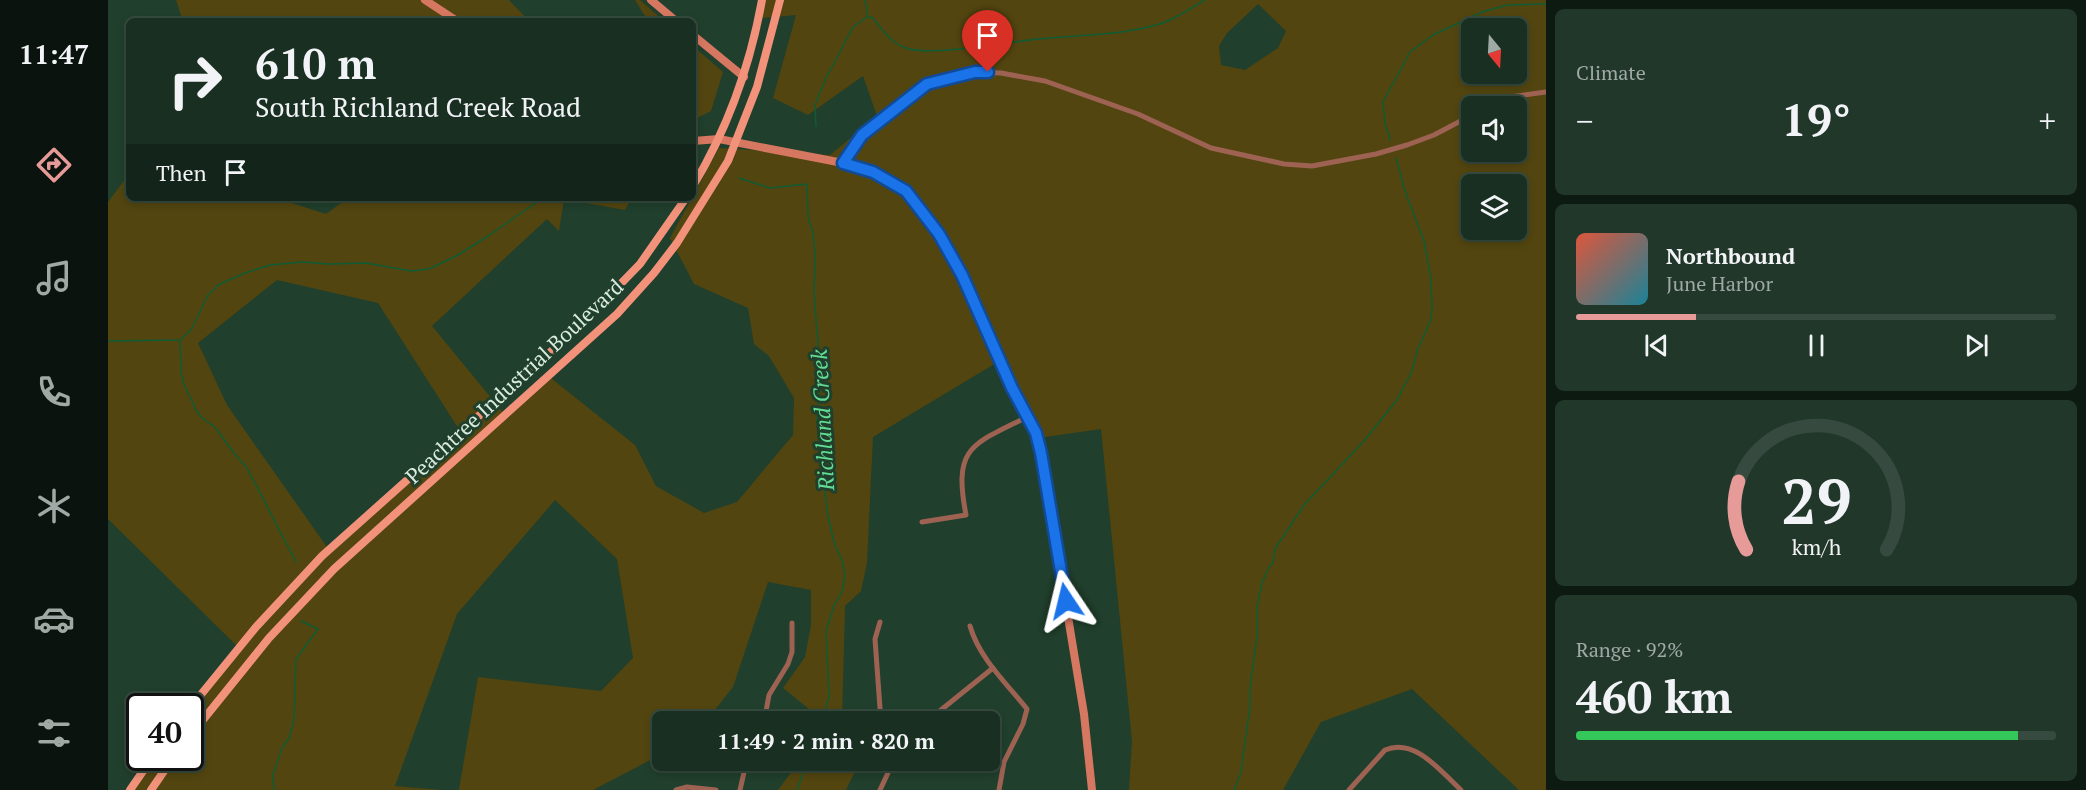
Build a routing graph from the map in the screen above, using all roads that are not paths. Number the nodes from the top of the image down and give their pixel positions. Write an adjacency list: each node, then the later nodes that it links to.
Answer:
1 (425, 0): 5 (street)
2 (651, 0): 6 (street)
3 (762, 0): 8 (main road)
4 (780, 0): 14 (main road, Peachtree Industrial Boulevard)
5 (453, 18)
6 (672, 18)
7 (696, 37): 8 (street)
8 (744, 76): 12 (main road)
9 (1546, 92): 10 (street)
10 (1517, 96)
11 (1461, 121): 15 (street)
12 (719, 139): 13 (street); 14 (street); 16 (main road)
13 (696, 141)
14 (735, 143): 15 (street); 19 (main road, Peachtree Industrial Boulevard)
15 (843, 163): 20 (street)
16 (696, 181)
17 (684, 201): 18 (main road, Peachtree Industrial Boulevard)
18 (493, 403): 19 (main road); 26 (main road, Peachtree Industrial Boulevard)
19 (504, 416): 30 (main road, Peachtree Industrial Boulevard)
20 (1027, 417): 21 (street); 42 (street)
21 (922, 522)
22 (880, 622): 28 (street)
23 (792, 623): 27 (street)
24 (970, 626): 25 (street)
25 (993, 668): 29 (street); 41 (street)
26 (202, 693)
27 (766, 711)
28 (880, 711)
29 (940, 711)
30 (204, 719)
31 (143, 771): 35 (main road)
32 (164, 771): 36 (main road)
33 (744, 771): 39 (street)
34 (889, 771): 40 (street)
35 (130, 790)
36 (151, 790)
37 (676, 790): 38 (street)
38 (716, 790)
39 (740, 790)
40 (880, 790)
41 (999, 790)
42 (1092, 790)
43 (1349, 790): 44 (street)
44 (1460, 790)

